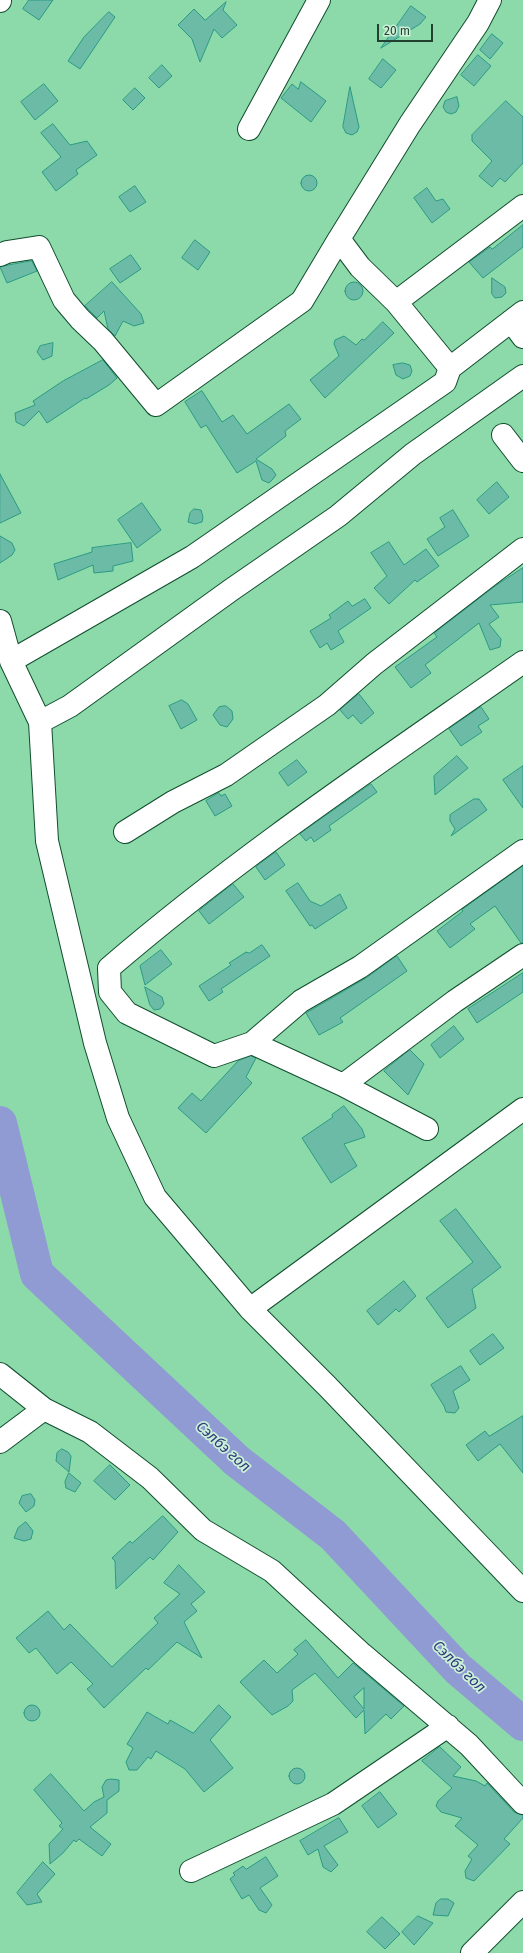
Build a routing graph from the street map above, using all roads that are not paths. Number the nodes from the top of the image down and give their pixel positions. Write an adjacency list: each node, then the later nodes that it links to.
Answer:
1 (319, 0): 3 (street)
2 (490, 0): 5 (street)
3 (249, 129)
4 (523, 206): 7 (street)
5 (339, 239): 6 (street); 7 (street)
6 (0, 255)
7 (396, 302): 9 (street)
8 (519, 323): 9 (street)
9 (450, 368): 15 (street)
10 (523, 376): 17 (street)
11 (503, 435): 12 (street)
12 (523, 461)
13 (523, 549): 18 (street)
14 (0, 621): 15 (street)
15 (11, 661): 17 (street)
16 (523, 662): 21 (street)
17 (40, 722): 25 (street)
18 (125, 832)
19 (523, 851): 21 (street)
20 (523, 955): 22 (street)
21 (252, 1043): 22 (street)
22 (343, 1085): 24 (street)
23 (523, 1109): 25 (street)
24 (427, 1129)
25 (250, 1309): 29 (street)
26 (0, 1374): 27 (street)
27 (44, 1408): 28 (street); 30 (street)
28 (0, 1442)
29 (523, 1591)
30 (448, 1726): 31 (street); 32 (street)
31 (523, 1803)
32 (191, 1871)
33 (523, 1902): 34 (street)
34 (472, 1953)

